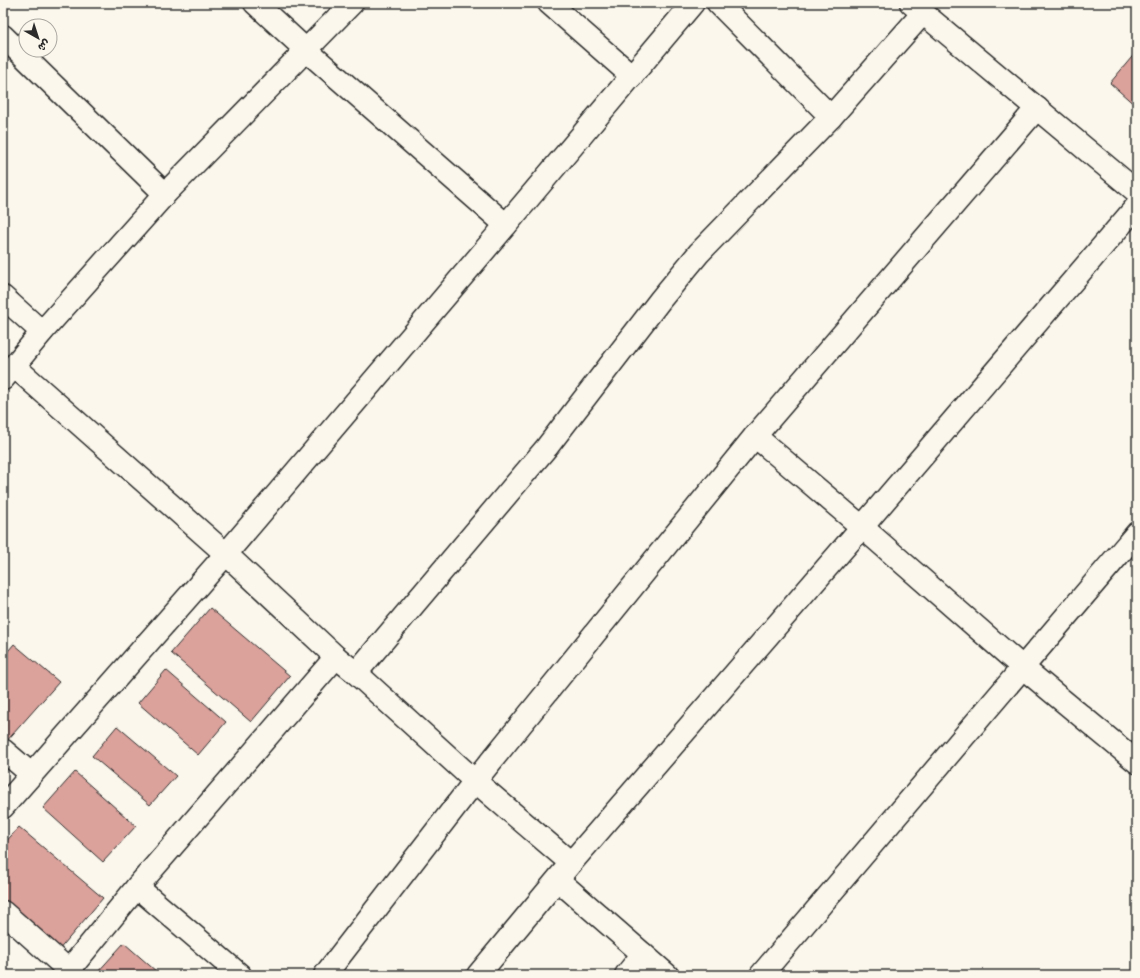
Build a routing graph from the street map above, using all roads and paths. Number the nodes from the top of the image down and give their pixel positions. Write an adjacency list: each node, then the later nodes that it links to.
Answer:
1 (255, 3): 8 (street)
2 (352, 3): 8 (street)
3 (549, 3): 9 (street)
4 (693, 3): 9 (street)
5 (718, 3): 11 (street)
6 (917, 8): 10 (street); 11 (street)
7 (3, 36): 13 (street)
8 (306, 50): 13 (street); 15 (street)
9 (632, 76): 15 (street)
10 (1037, 108): 12 (street); 19 (street)
11 (831, 117): 25 (street)
12 (1137, 192)
13 (165, 194): 17 (street)
14 (1137, 206): 20 (street)
15 (506, 225): 22 (street)
16 (3, 297): 17 (street)
17 (42, 332): 18 (street)
18 (8, 372): 22 (street)
19 (755, 436): 20 (street); 29 (street)
20 (862, 527): 24 (street); 31 (street)
21 (1137, 532): 24 (street)
22 (226, 554): 23 (street); 28 (street)
23 (336, 657): 25 (street); 33 (street)
24 (1022, 667): 27 (street); 42 (street)
25 (356, 674): 29 (street)
26 (3, 750): 28 (street)
27 (1137, 762)
28 (31, 774): 30 (street)
29 (475, 781): 31 (street); 38 (street)
30 (3, 807)
31 (571, 863): 32 (street)
32 (558, 880): 35 (street); 39 (street)
33 (137, 887): 36 (street); 37 (street)
34 (3, 912): 36 (street)
35 (643, 954): 40 (street); 41 (street)
36 (69, 973)
37 (240, 975)
38 (325, 975)
39 (478, 975)
40 (626, 975)
41 (667, 975)
42 (761, 975)

